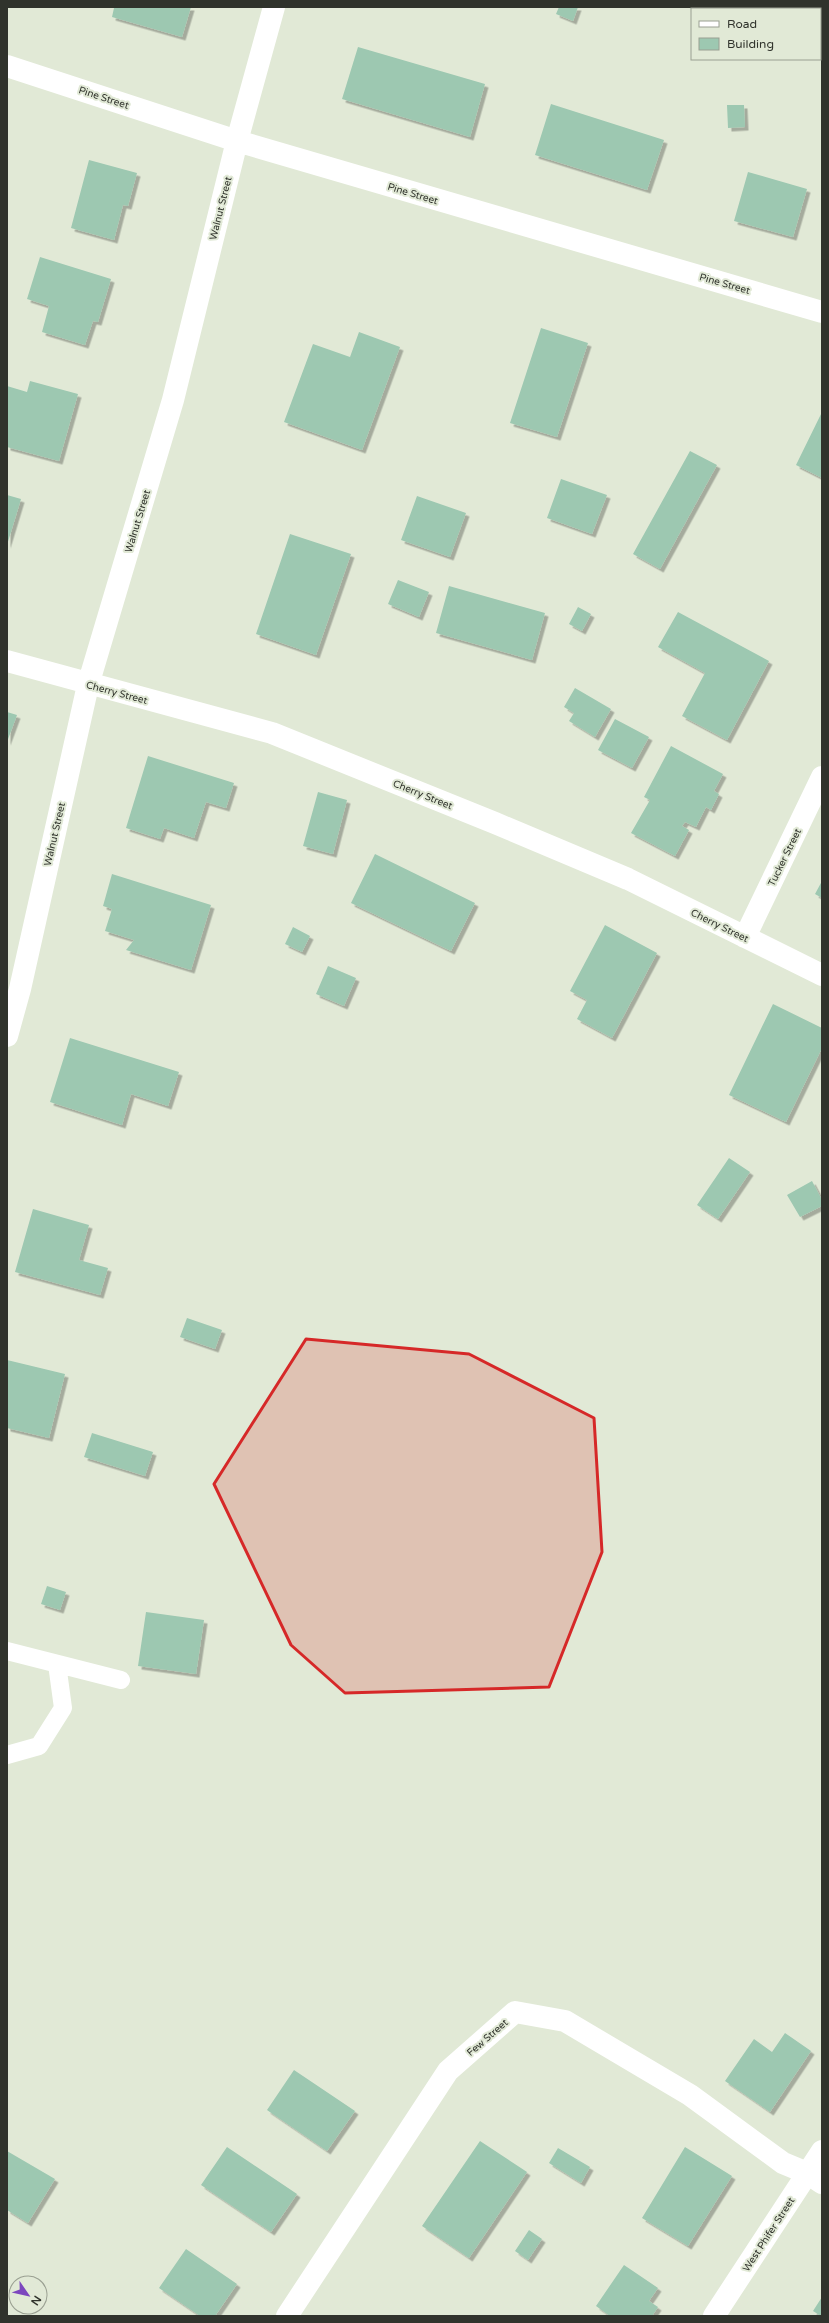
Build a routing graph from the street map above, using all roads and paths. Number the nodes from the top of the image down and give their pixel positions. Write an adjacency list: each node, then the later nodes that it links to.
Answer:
1 (274, 7): 3 (street, Walnut Street)
2 (7, 66): 3 (street, Pine Street)
3 (236, 141): 4 (street, Pine Street); 6 (street, Walnut Street)
4 (822, 312)
5 (7, 662): 6 (street, Cherry Street)
6 (88, 685): 8 (street, Cherry Street); 10 (street, Walnut Street)
7 (822, 777): 8 (street, Tucker Street)
8 (745, 937): 9 (street, Cherry Street)
9 (822, 975)
10 (7, 1036)
11 (7, 1651): 12 (lane)
12 (57, 1664): 13 (lane); 14 (lane)
13 (121, 1680)
14 (7, 1755)
15 (822, 2151): 16 (street, West Phifer Street)
16 (815, 2178): 17 (street, Few Street); 18 (street, West Phifer Street)
17 (287, 2316)
18 (714, 2316)

